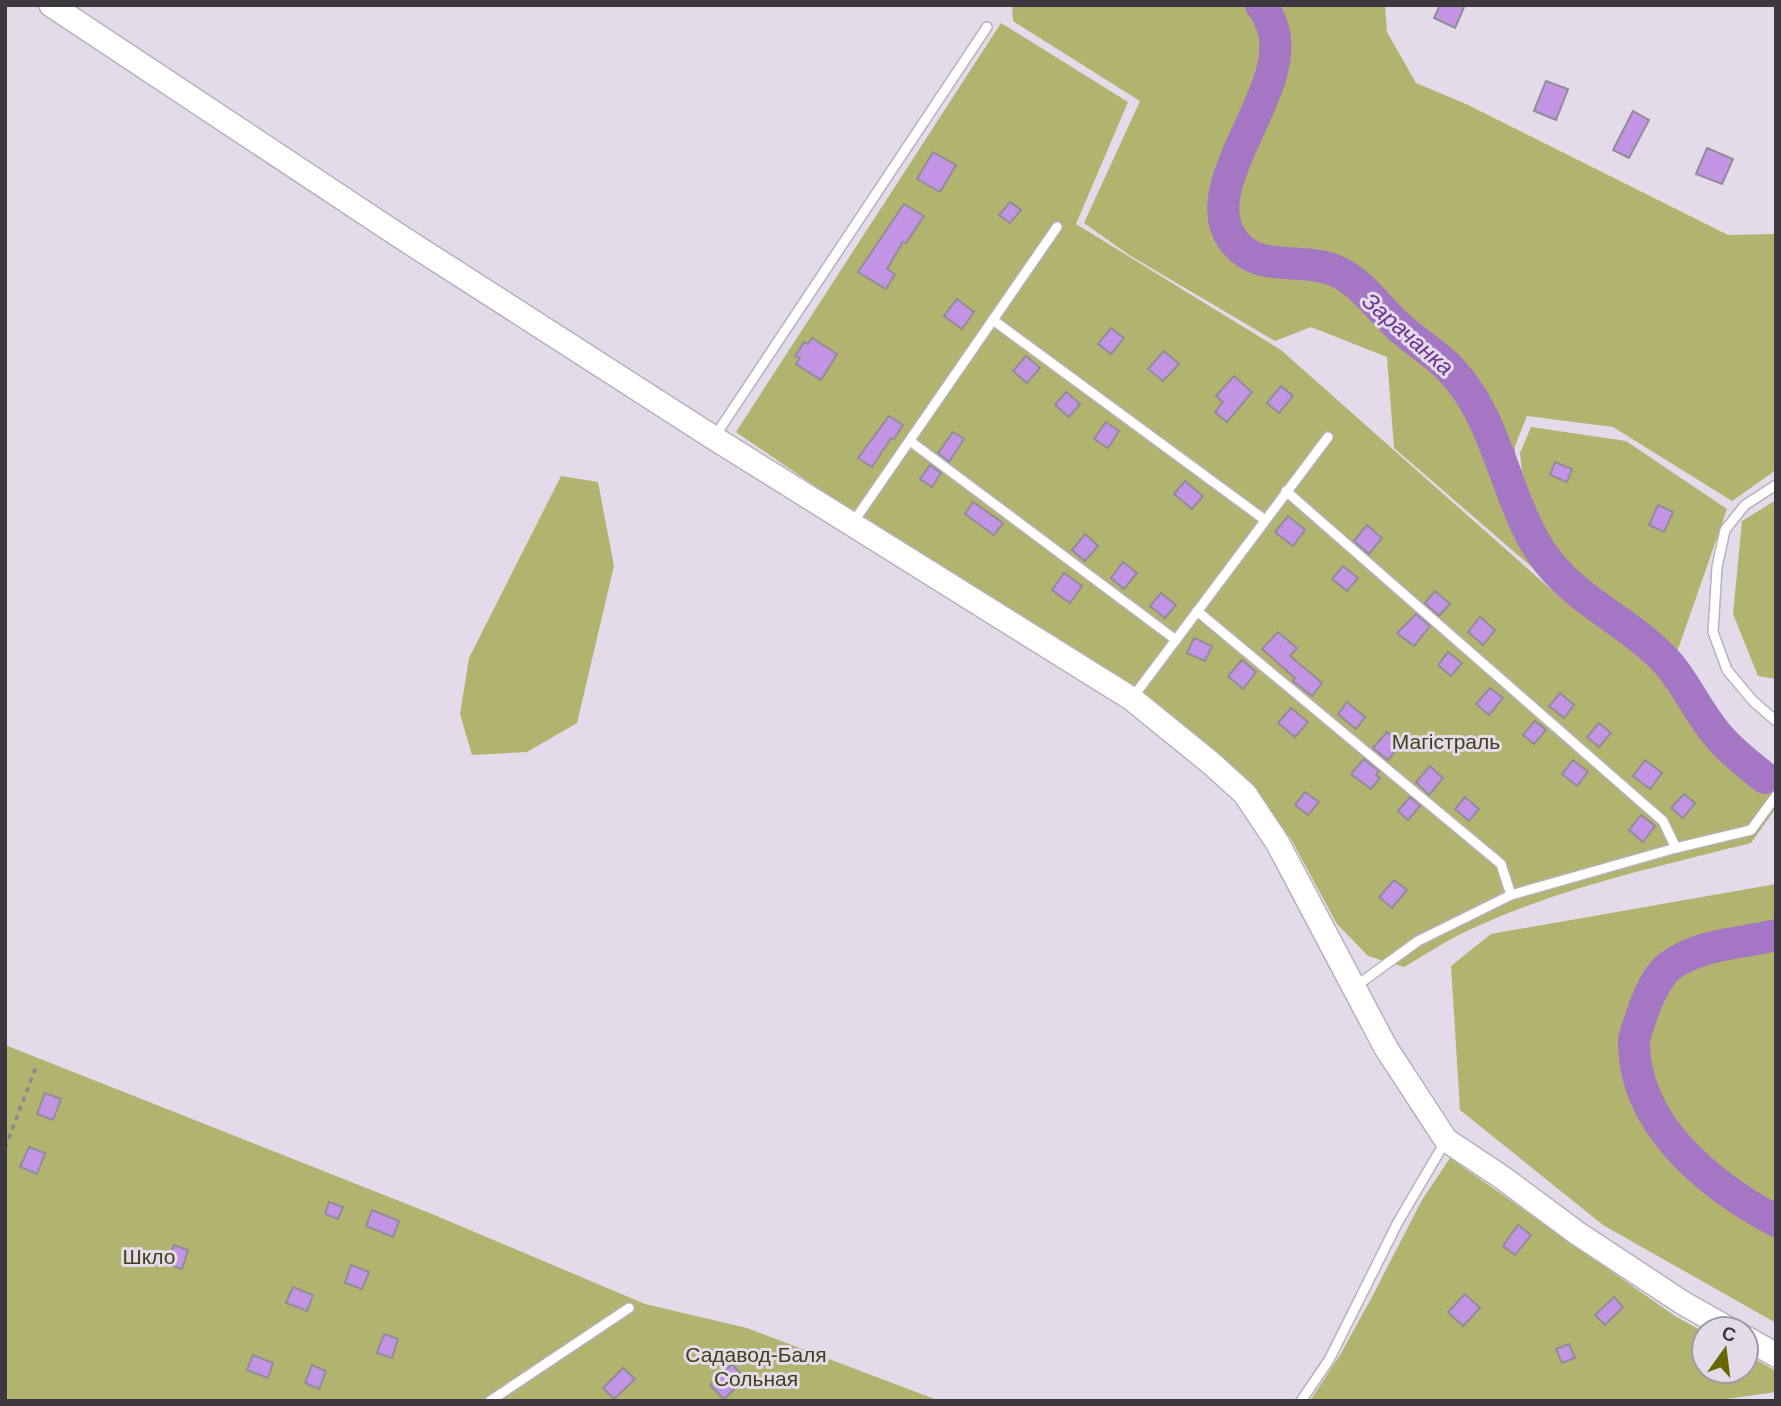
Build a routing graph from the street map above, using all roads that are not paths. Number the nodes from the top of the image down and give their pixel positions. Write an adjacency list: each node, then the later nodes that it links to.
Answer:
1 (51, 5): 6 (street)
2 (987, 27): 6 (lane)
3 (1057, 227): 4 (lane)
4 (993, 320): 7 (lane); 10 (lane)
5 (1328, 437): 9 (lane)
6 (714, 438): 11 (street)
7 (910, 441): 11 (lane); 13 (lane)
8 (1776, 485): 15 (lane)
9 (1286, 491): 10 (lane); 17 (lane)
10 (1265, 520): 12 (lane)
11 (851, 525): 14 (street)
12 (1197, 611): 13 (lane); 18 (lane)
13 (1176, 639): 14 (lane)
14 (1132, 699): 19 (street)
15 (1776, 722)
16 (1776, 796): 17 (lane)
17 (1676, 848): 18 (lane)
18 (1511, 895): 19 (lane)
19 (1354, 987): 20 (street)
20 (1446, 1140): 22 (street); 26 (lane)
21 (629, 1308): 25 (lane)
22 (1705, 1315)
23 (1760, 1346): 24 (street)
24 (1776, 1355)
25 (490, 1401)
26 (1301, 1401)

